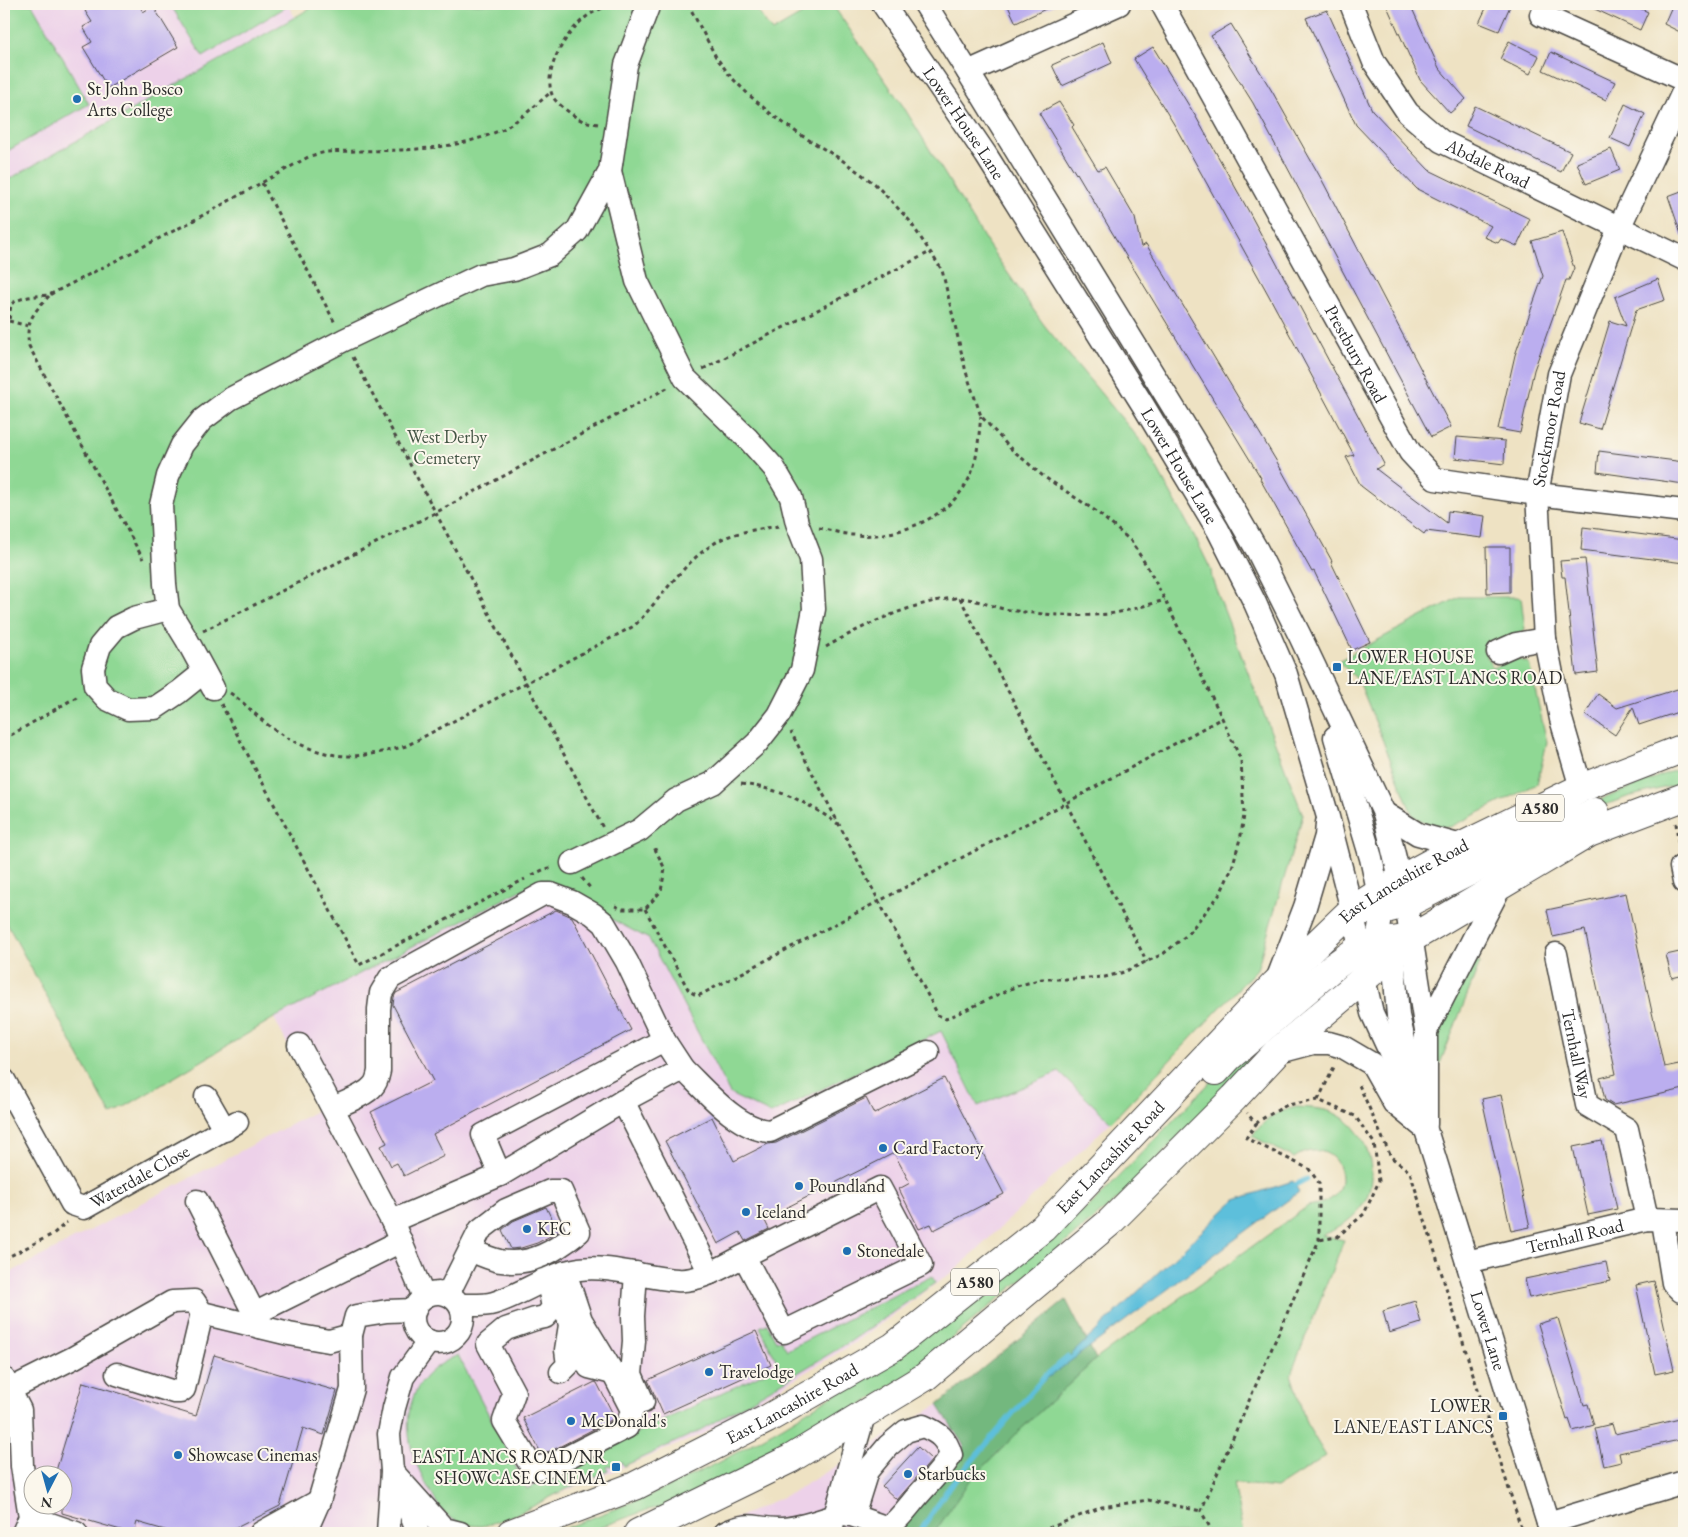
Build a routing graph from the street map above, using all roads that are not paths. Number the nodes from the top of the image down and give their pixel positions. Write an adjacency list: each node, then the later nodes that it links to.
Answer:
1 (649, 4): 11 (street)
2 (882, 4): 24 (street, Lower House Lane)
3 (925, 4): 8 (street, Lower House Lane)
4 (1119, 4): 8 (street)
5 (1162, 4): 14 (street, Prestbury Road)
6 (1351, 4): 12 (street, Abdale Road)
7 (1541, 15): 9 (street)
8 (968, 72): 19 (street, Lower House Lane)
9 (1684, 80)
10 (1684, 90): 12 (street, Stockmoor Road)
11 (610, 170): 16 (street); 26 (street)
12 (1619, 228): 13 (street, Abdale Road); 14 (street, Stockmoor Road)
13 (1684, 259)
14 (1537, 494): 15 (street, Prestbury Road); 17 (street, Stockmoor Road)
15 (1684, 511)
16 (168, 609): 16 (street)
17 (1545, 639): 18 (street); 21 (street, Stockmoor Road)
18 (1498, 652)
19 (1316, 669): 23 (street, Lower House Lane); 28 (street)
20 (1684, 748): 21 (highway, East Lancashire Road / A580)
21 (1581, 788): 25 (highway, East Lancashire Road / A580)
22 (1679, 799): 27 (highway, A580); 28 (highway)
23 (1384, 813): 25 (street); 28 (street, Lower House Lane)
24 (1328, 817): 29 (street, Lower House Lane); 33 (street)
25 (1462, 846): 28 (highway, East Lancashire Road / A580)
26 (572, 863)
27 (1501, 885): 30 (highway, A580); 34 (street)
28 (1391, 899): 29 (highway); 30 (street, Lower House Lane); 30 (street)
29 (1352, 910): 30 (street, Lower House Lane); 33 (highway, East Lancashire Road / A580)
30 (1387, 945): 32 (highway, A580); 34 (street, Lower Lane); 44 (street); 49 (highway)
31 (1556, 954): 47 (street, Ternhall Way)
32 (1364, 979): 38 (highway, A580); 44 (street, Lower Lane)
33 (1275, 984): 49 (highway, East Lancashire Road / A580)
34 (1426, 1031): 44 (street, Lower Lane)
35 (664, 1040): 39 (street); 43 (street); 45 (street)
36 (299, 1044): 43 (street)
37 (928, 1052): 39 (street)
38 (1276, 1053): 44 (street); 68 (highway, A580)
39 (683, 1069): 42 (street)
40 (4, 1080): 41 (street, Waterdale Close)
41 (206, 1097)
42 (622, 1101): 45 (street); 55 (street)
43 (333, 1108): 48 (street)
44 (1426, 1130): 53 (street, Lower Lane)
45 (500, 1175): 48 (street)
46 (197, 1201): 61 (street)
47 (1665, 1220): 53 (street, Ternhall Road); 57 (street, Ternhall Way)
48 (392, 1221): 50 (street)
49 (1043, 1228): 83 (highway, East Lancashire Road / A580)
50 (401, 1241): 59 (street); 61 (street)
51 (470, 1250): 58 (street)
52 (744, 1256): 52 (street); 55 (street)
53 (1467, 1262): 75 (street, Lower Lane)
54 (636, 1273): 55 (street); 56 (street); 67 (street)
55 (710, 1273)
56 (555, 1276): 56 (street); 58 (street); 64 (street)
57 (1684, 1291)
58 (454, 1300): 59 (street); 63 (street)
59 (420, 1303): 62 (street); 63 (street)
60 (202, 1313): 61 (street); 65 (street); 66 (street)
61 (258, 1320): 62 (street)
62 (351, 1335): 71 (street)
63 (428, 1341): 69 (street)
64 (561, 1372)
65 (117, 1374)
66 (7, 1384): 74 (street)
67 (646, 1408)
68 (864, 1415): 73 (street); 84 (highway, A580)
69 (392, 1470): 72 (street); 81 (street); 82 (street)
70 (1684, 1482): 75 (street)
71 (319, 1501): 77 (street); 78 (street)
72 (390, 1510): 79 (street); 80 (street)
73 (838, 1519): 73 (street); 85 (street)
74 (26, 1525): 76 (street)
75 (1550, 1528)
76 (76, 1533)
77 (261, 1533)
78 (305, 1533)
79 (388, 1533)
80 (396, 1533)
81 (418, 1533)
82 (460, 1533)
83 (511, 1533)
84 (638, 1533)
85 (725, 1533)

